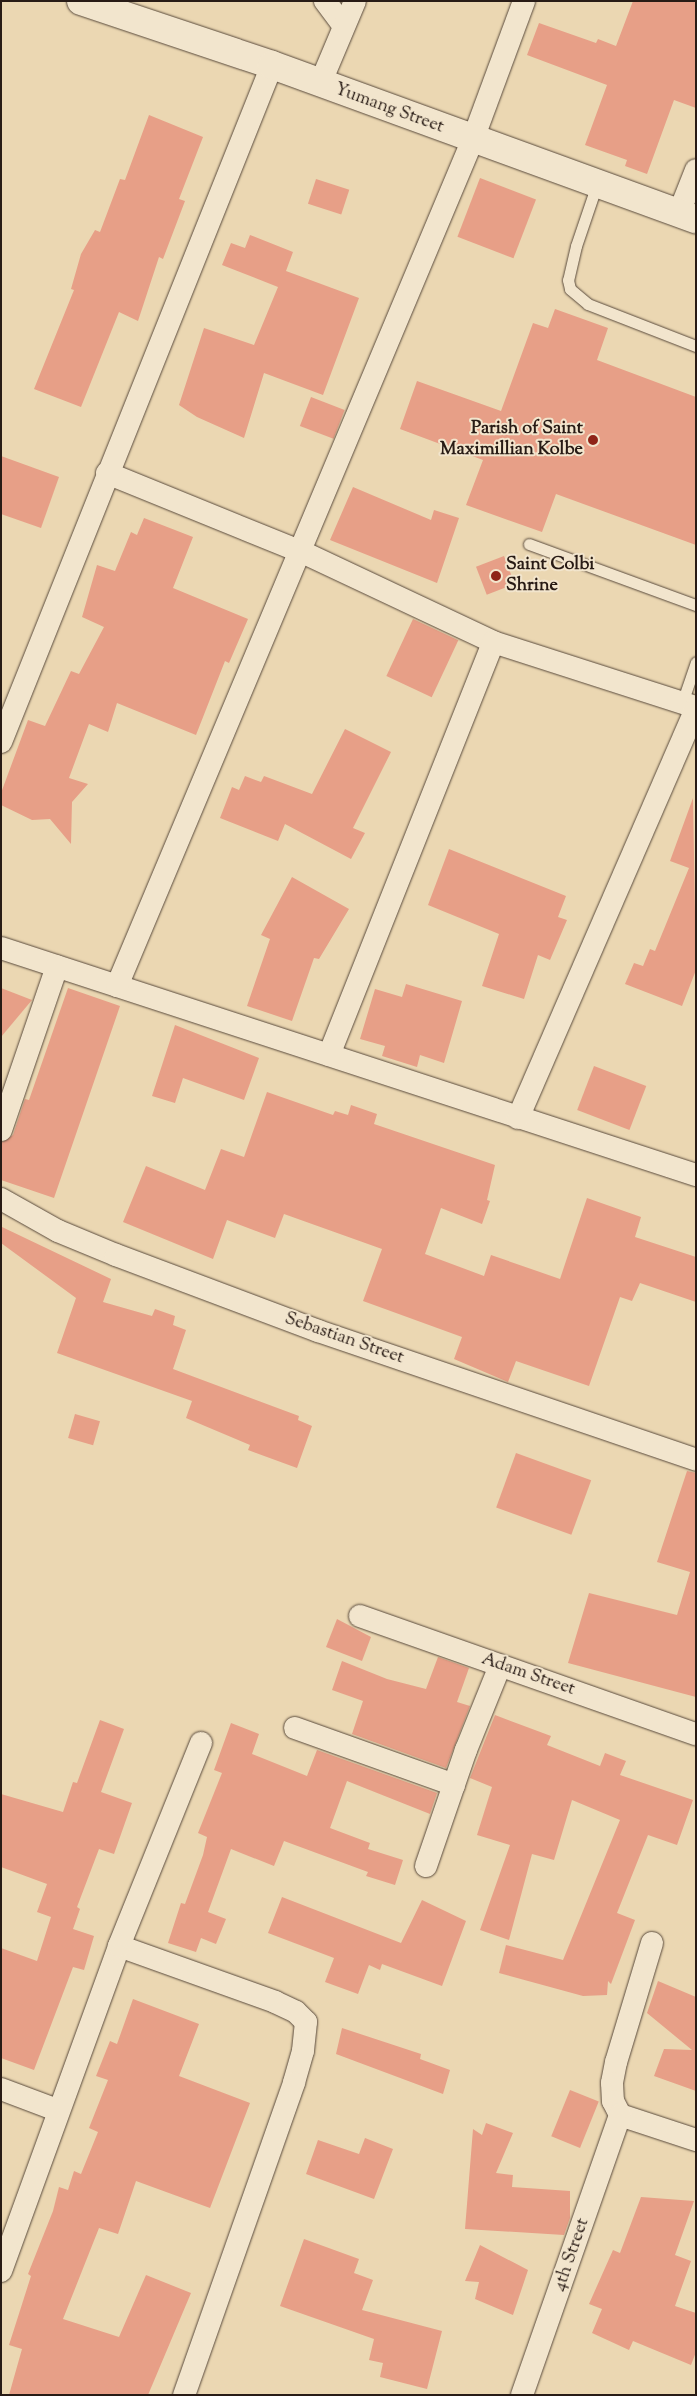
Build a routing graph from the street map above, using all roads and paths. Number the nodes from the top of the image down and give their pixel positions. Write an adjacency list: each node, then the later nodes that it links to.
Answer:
1 (81, 1): 6 (main road, Yumang Street)
2 (325, 1): 5 (street)
3 (355, 1): 5 (street)
4 (524, 1): 8 (street)
5 (344, 26): 7 (street)
6 (272, 65): 7 (main road, Yumang Street); 13 (street)
7 (320, 84): 8 (main road, Yumang Street)
8 (472, 139): 10 (main road, Yumang Street); 15 (street)
9 (696, 170): 11 (street)
10 (596, 184): 11 (main road, Yumang Street); 12 (lane)
11 (688, 216)
12 (696, 346)
13 (107, 473): 15 (street); 20 (street)
14 (529, 544): 16 (lane)
15 (302, 552): 17 (street); 23 (street)
16 (696, 605)
17 (493, 642): 19 (street); 24 (street)
18 (696, 662): 19 (lane)
19 (691, 706): 25 (street)
20 (1, 742)
21 (1, 948): 22 (street)
22 (57, 966): 23 (street); 26 (street)
23 (117, 986): 24 (street)
24 (329, 1054): 25 (street)
25 (518, 1118): 27 (street)
26 (1, 1130)
27 (696, 1175)
28 (1, 1199): 29 (street, Sebastian Street)
29 (696, 1460)
30 (360, 1616): 31 (street, Adam Street)
31 (500, 1666): 33 (street, Adam Street); 35 (street)
32 (295, 1728): 35 (street)
33 (696, 1734)
34 (201, 1743): 38 (street)
35 (454, 1785): 36 (street)
36 (426, 1866)
37 (652, 1943): 41 (street)
38 (119, 1946): 40 (street); 44 (street)
39 (1, 2089): 40 (street)
40 (57, 2110): 43 (street)
41 (620, 2115): 42 (street); 45 (street, 4th Street)
42 (696, 2140)
43 (1, 2270)
44 (184, 2395)
45 (522, 2395)

